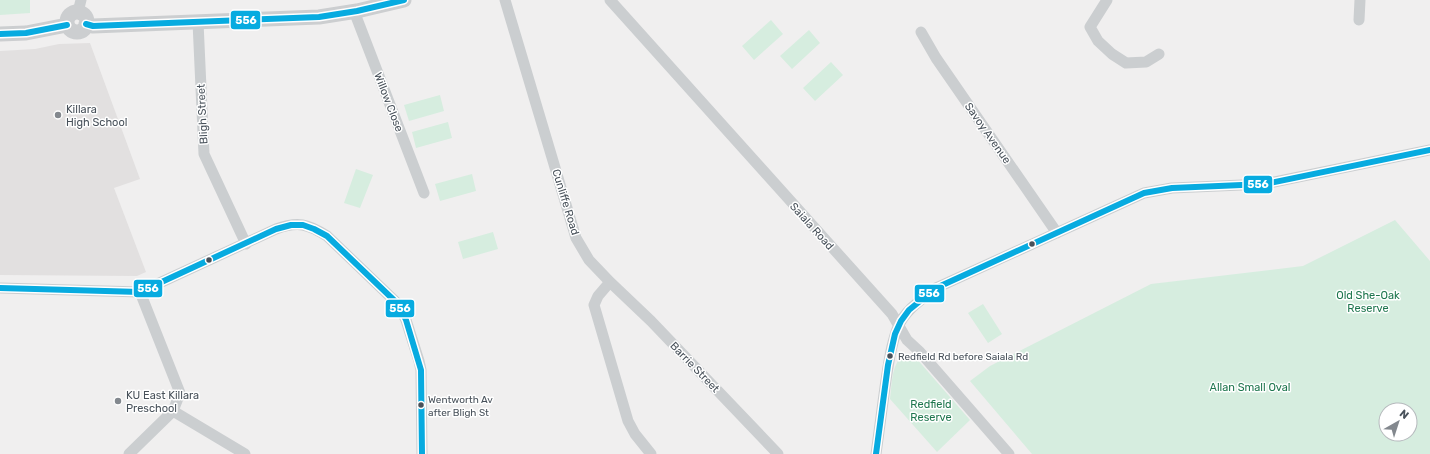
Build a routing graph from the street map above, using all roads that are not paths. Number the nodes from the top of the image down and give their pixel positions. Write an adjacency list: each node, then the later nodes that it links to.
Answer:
1 (404, 0): 6 (street)
2 (505, 0): 17 (street, Cunliffe Road)
3 (610, 0): 20 (street, Saiala Road)
4 (1107, 0): 12 (street)
5 (1360, 0): 8 (street)
6 (354, 11): 9 (street); 14 (street, Willow Close)
7 (82, 12): 9 (street); 11 (street)
8 (1359, 20)
9 (198, 22): 16 (street, Bligh Street)
10 (921, 32): 15 (street, Savoy Avenue)
11 (0, 34)
12 (1159, 54)
13 (1430, 150): 15 (street)
14 (424, 193)
15 (1057, 233): 20 (street)
16 (246, 244): 19 (street); 24 (street)
17 (610, 282): 25 (street); 26 (street, Barrie Street)
18 (0, 288): 19 (street)
19 (140, 292): 21 (street)
20 (898, 327): 27 (street); 28 (street, Saiala Road)
21 (173, 411): 22 (street); 23 (street)
22 (129, 454)
23 (245, 454)
24 (422, 454)
25 (651, 454)
26 (778, 454)
27 (876, 454)
28 (1009, 454)

